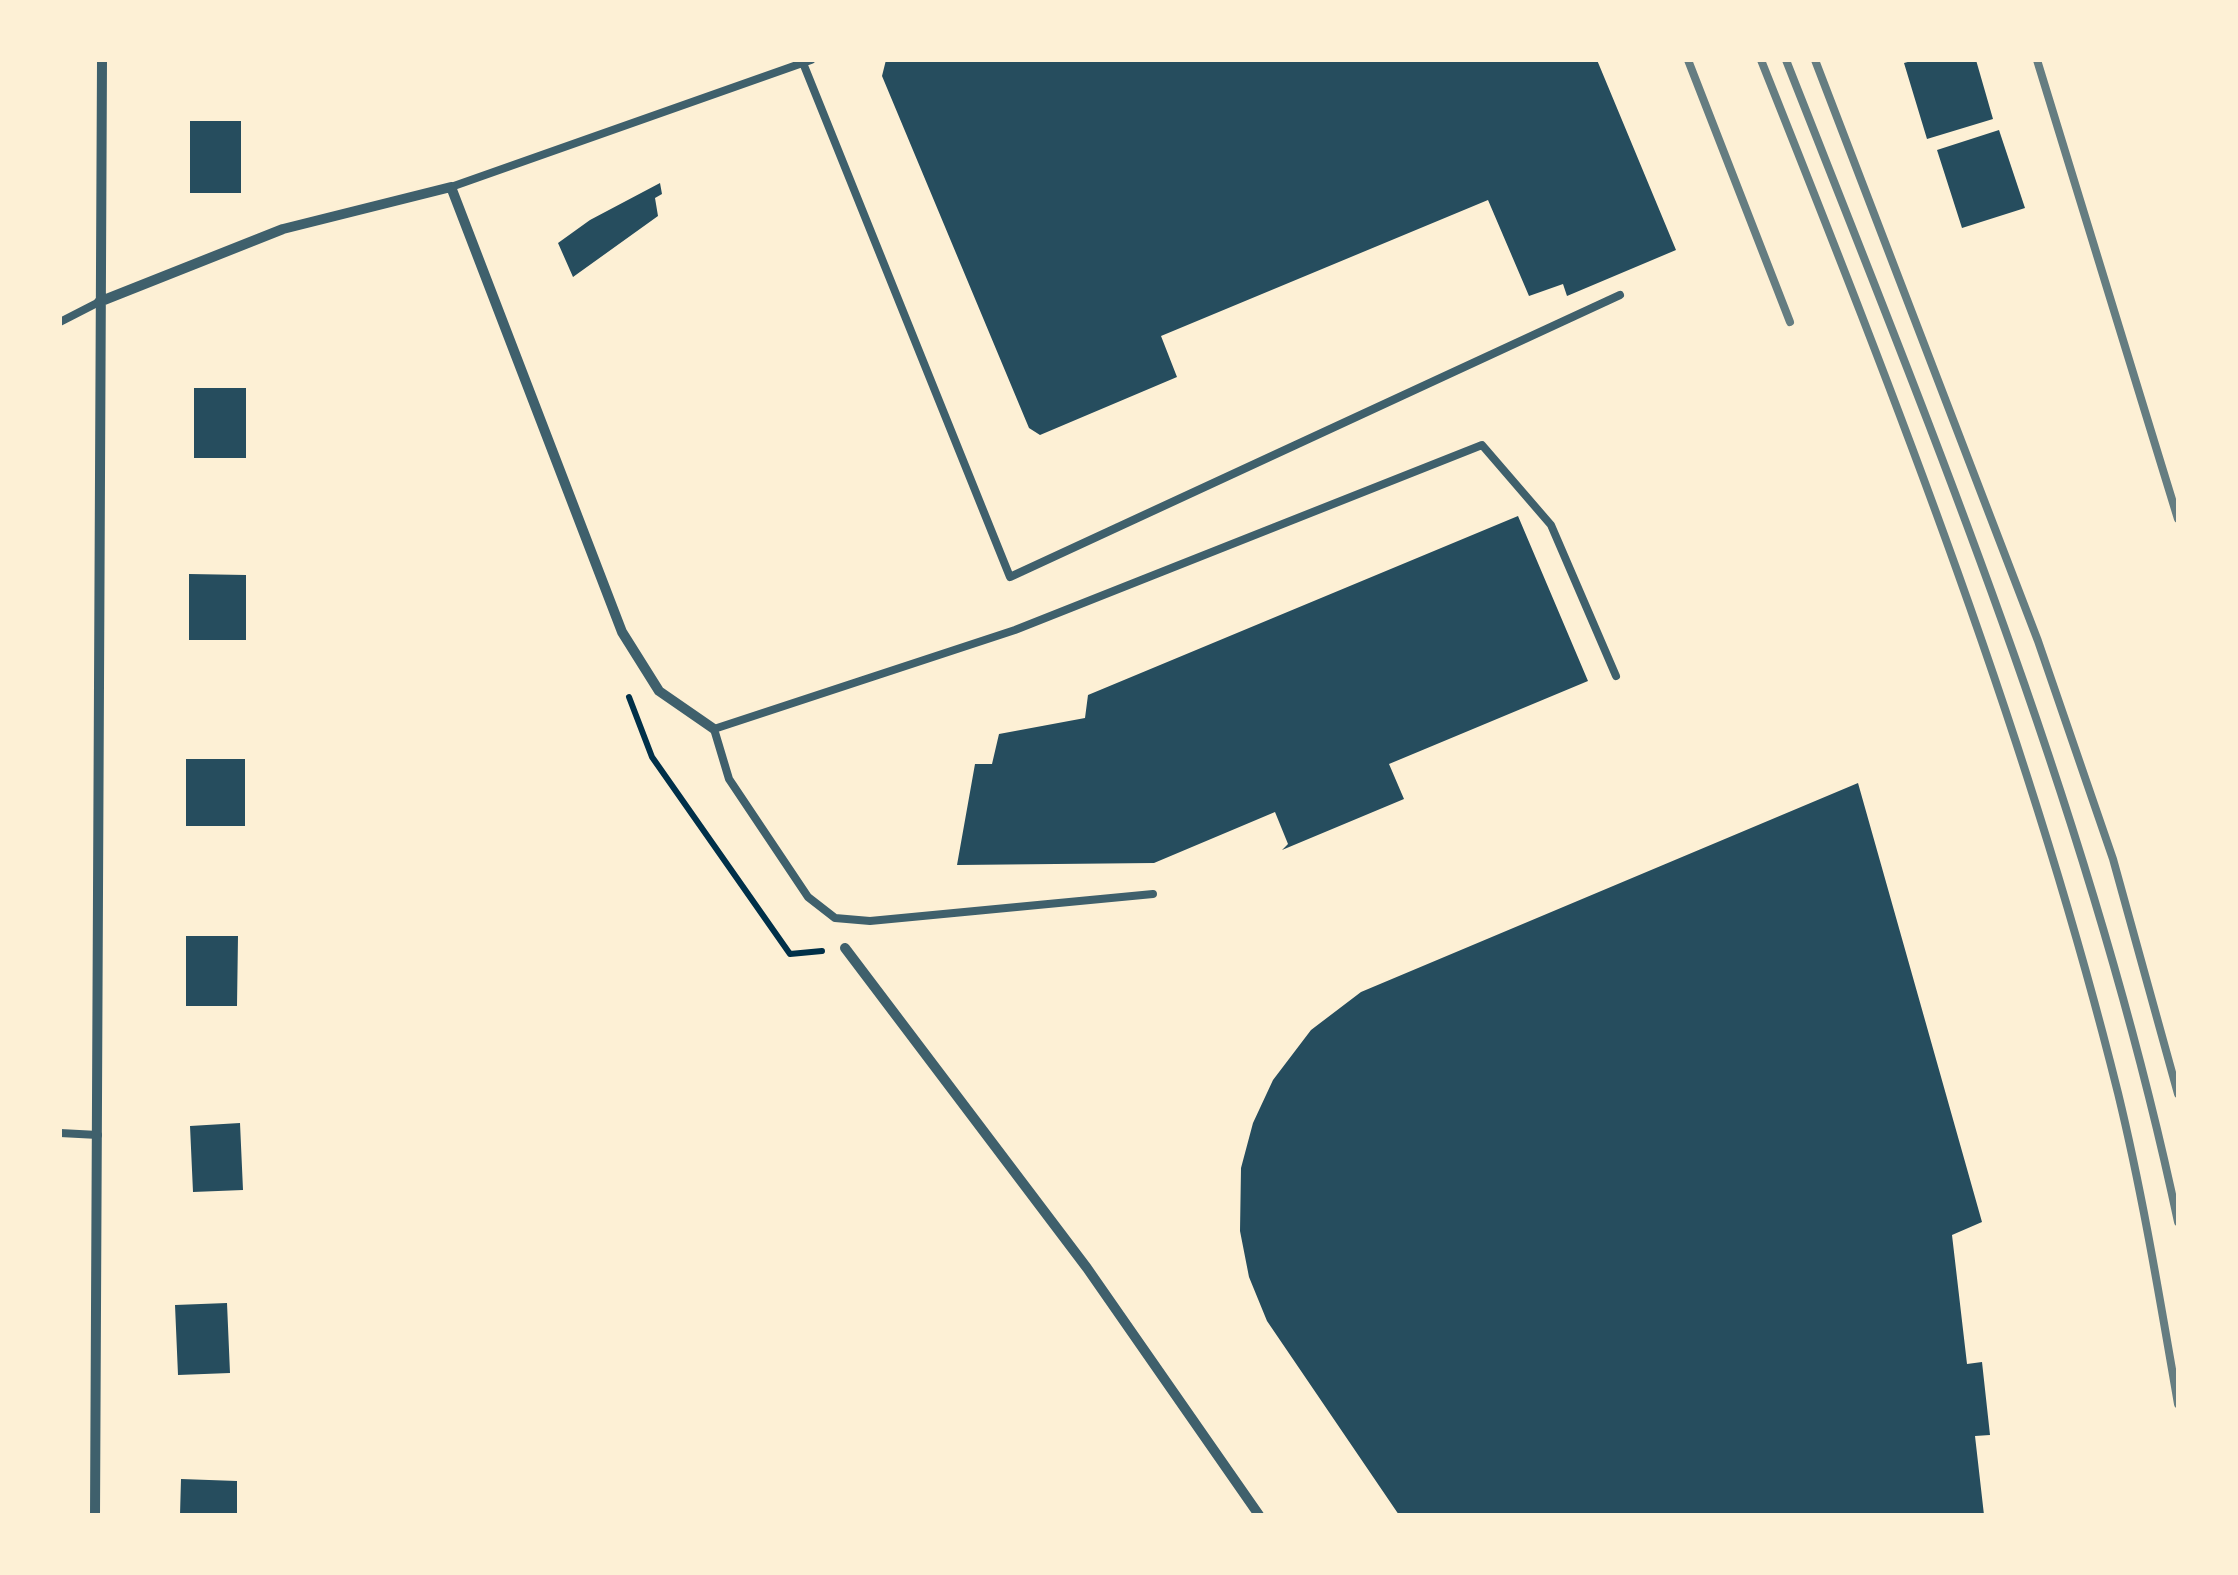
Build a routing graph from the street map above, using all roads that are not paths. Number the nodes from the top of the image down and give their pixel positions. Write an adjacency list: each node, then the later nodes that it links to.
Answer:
1 (102, 60): 5 (street)
2 (807, 62): 3 (lane); 4 (lane)
3 (450, 186): 5 (street); 8 (street)
4 (1620, 296)
5 (99, 302): 6 (lane); 12 (street)
6 (60, 322)
7 (1616, 676): 8 (lane)
8 (714, 729): 9 (lane)
9 (1152, 894)
10 (845, 948): 14 (street)
11 (60, 1133): 12 (lane)
12 (98, 1135): 13 (street)
13 (95, 1515)
14 (1259, 1515)

